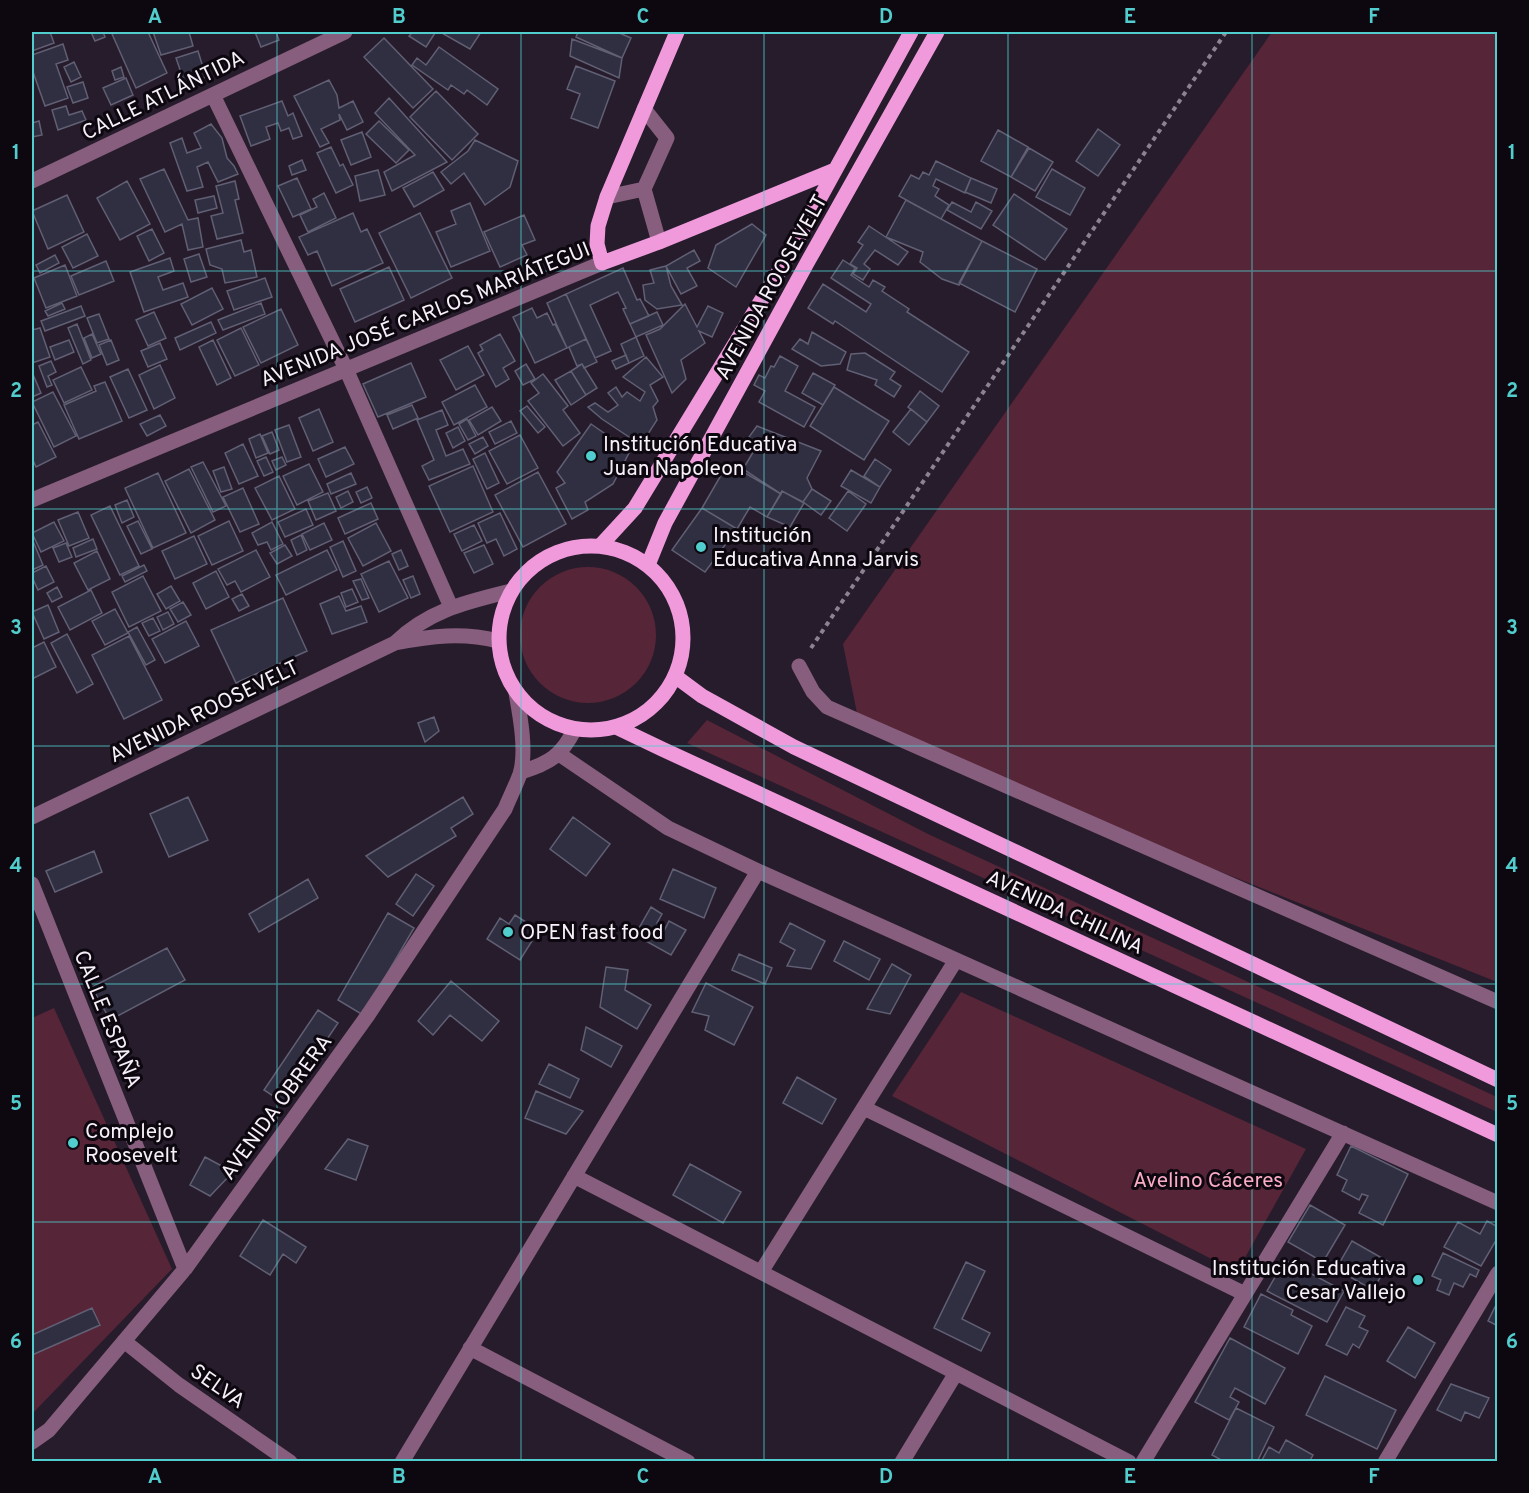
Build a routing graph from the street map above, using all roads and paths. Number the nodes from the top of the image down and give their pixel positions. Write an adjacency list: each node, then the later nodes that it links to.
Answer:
1 (345, 32): 6 (street, CALLE ATLÁNTIDA)
2 (677, 32): 7 (main road)
3 (911, 32): 8 (main road, AVENIDA ROOSEVELT)
4 (937, 32): 17 (main road, AVENIDA ROOSEVELT)
5 (1226, 32): 22 (path)
6 (213, 95): 9 (street, CALLE ATLÁNTIDA); 14 (street)
7 (644, 109): 10 (street); 11 (main road)
8 (835, 170): 12 (main road, AVENIDA JOSÉ CARLOS MARIÁTEGUI); 16 (main road, AVENIDA ROOSEVELT)
9 (32, 181)
10 (644, 189): 11 (street); 12 (street)
11 (607, 196): 13 (main road)
12 (659, 242): 13 (main road, AVENIDA JOSÉ CARLOS MARIÁTEGUI)
13 (602, 263): 14 (street, AVENIDA JOSÉ CARLOS MARIÁTEGUI)
14 (346, 369): 15 (street, AVENIDA JOSÉ CARLOS MARIÁTEGUI); 19 (street)
15 (32, 500)
16 (600, 546): 17 (main road); 18 (main road)
17 (648, 565): 23 (main road)
18 (511, 591): 19 (street, AVENIDA ROOSEVELT); 20 (main road)
19 (451, 607): 21 (street, AVENIDA ROOSEVELT)
20 (498, 641): 21 (street, AVENIDA ROOSEVELT); 24 (main road)
21 (395, 643): 29 (street, AVENIDA ROOSEVELT)
22 (799, 666): 33 (street)
23 (675, 676): 25 (main road); 34 (main road, AVENIDA CHILINA)
24 (516, 693): 26 (main road); 28 (street, AVENIDA OBRERA)
25 (616, 727): 26 (main road); 37 (main road, AVENIDA CHILINA)
26 (575, 729): 27 (street)
27 (559, 754): 28 (street); 30 (street)
28 (521, 772): 40 (street, AVENIDA OBRERA)
29 (32, 817)
30 (758, 871): 32 (street); 38 (street)
31 (32, 884): 40 (street, CALLE ESPAÑA)
32 (956, 960): 35 (street); 36 (street)
33 (1497, 1002)
34 (1497, 1080)
35 (864, 1108): 41 (street); 43 (street)
36 (1343, 1133): 39 (street); 43 (street)
37 (1497, 1134)
38 (574, 1176): 41 (street); 45 (street)
39 (1497, 1203)
40 (185, 1269): 44 (street, AVENIDA OBRERA)
41 (761, 1272): 46 (street)
42 (1497, 1273): 54 (street)
43 (1245, 1294): 53 (street)
44 (124, 1341): 47 (street, AVENIDA OBRERA); 48 (street, SELVA)
45 (470, 1348): 49 (street); 50 (street)
46 (956, 1373): 51 (street); 52 (street)
47 (32, 1442)
48 (290, 1461)
49 (402, 1461)
50 (688, 1461)
51 (902, 1461)
52 (1129, 1461)
53 (1143, 1461)
54 (1385, 1461)

